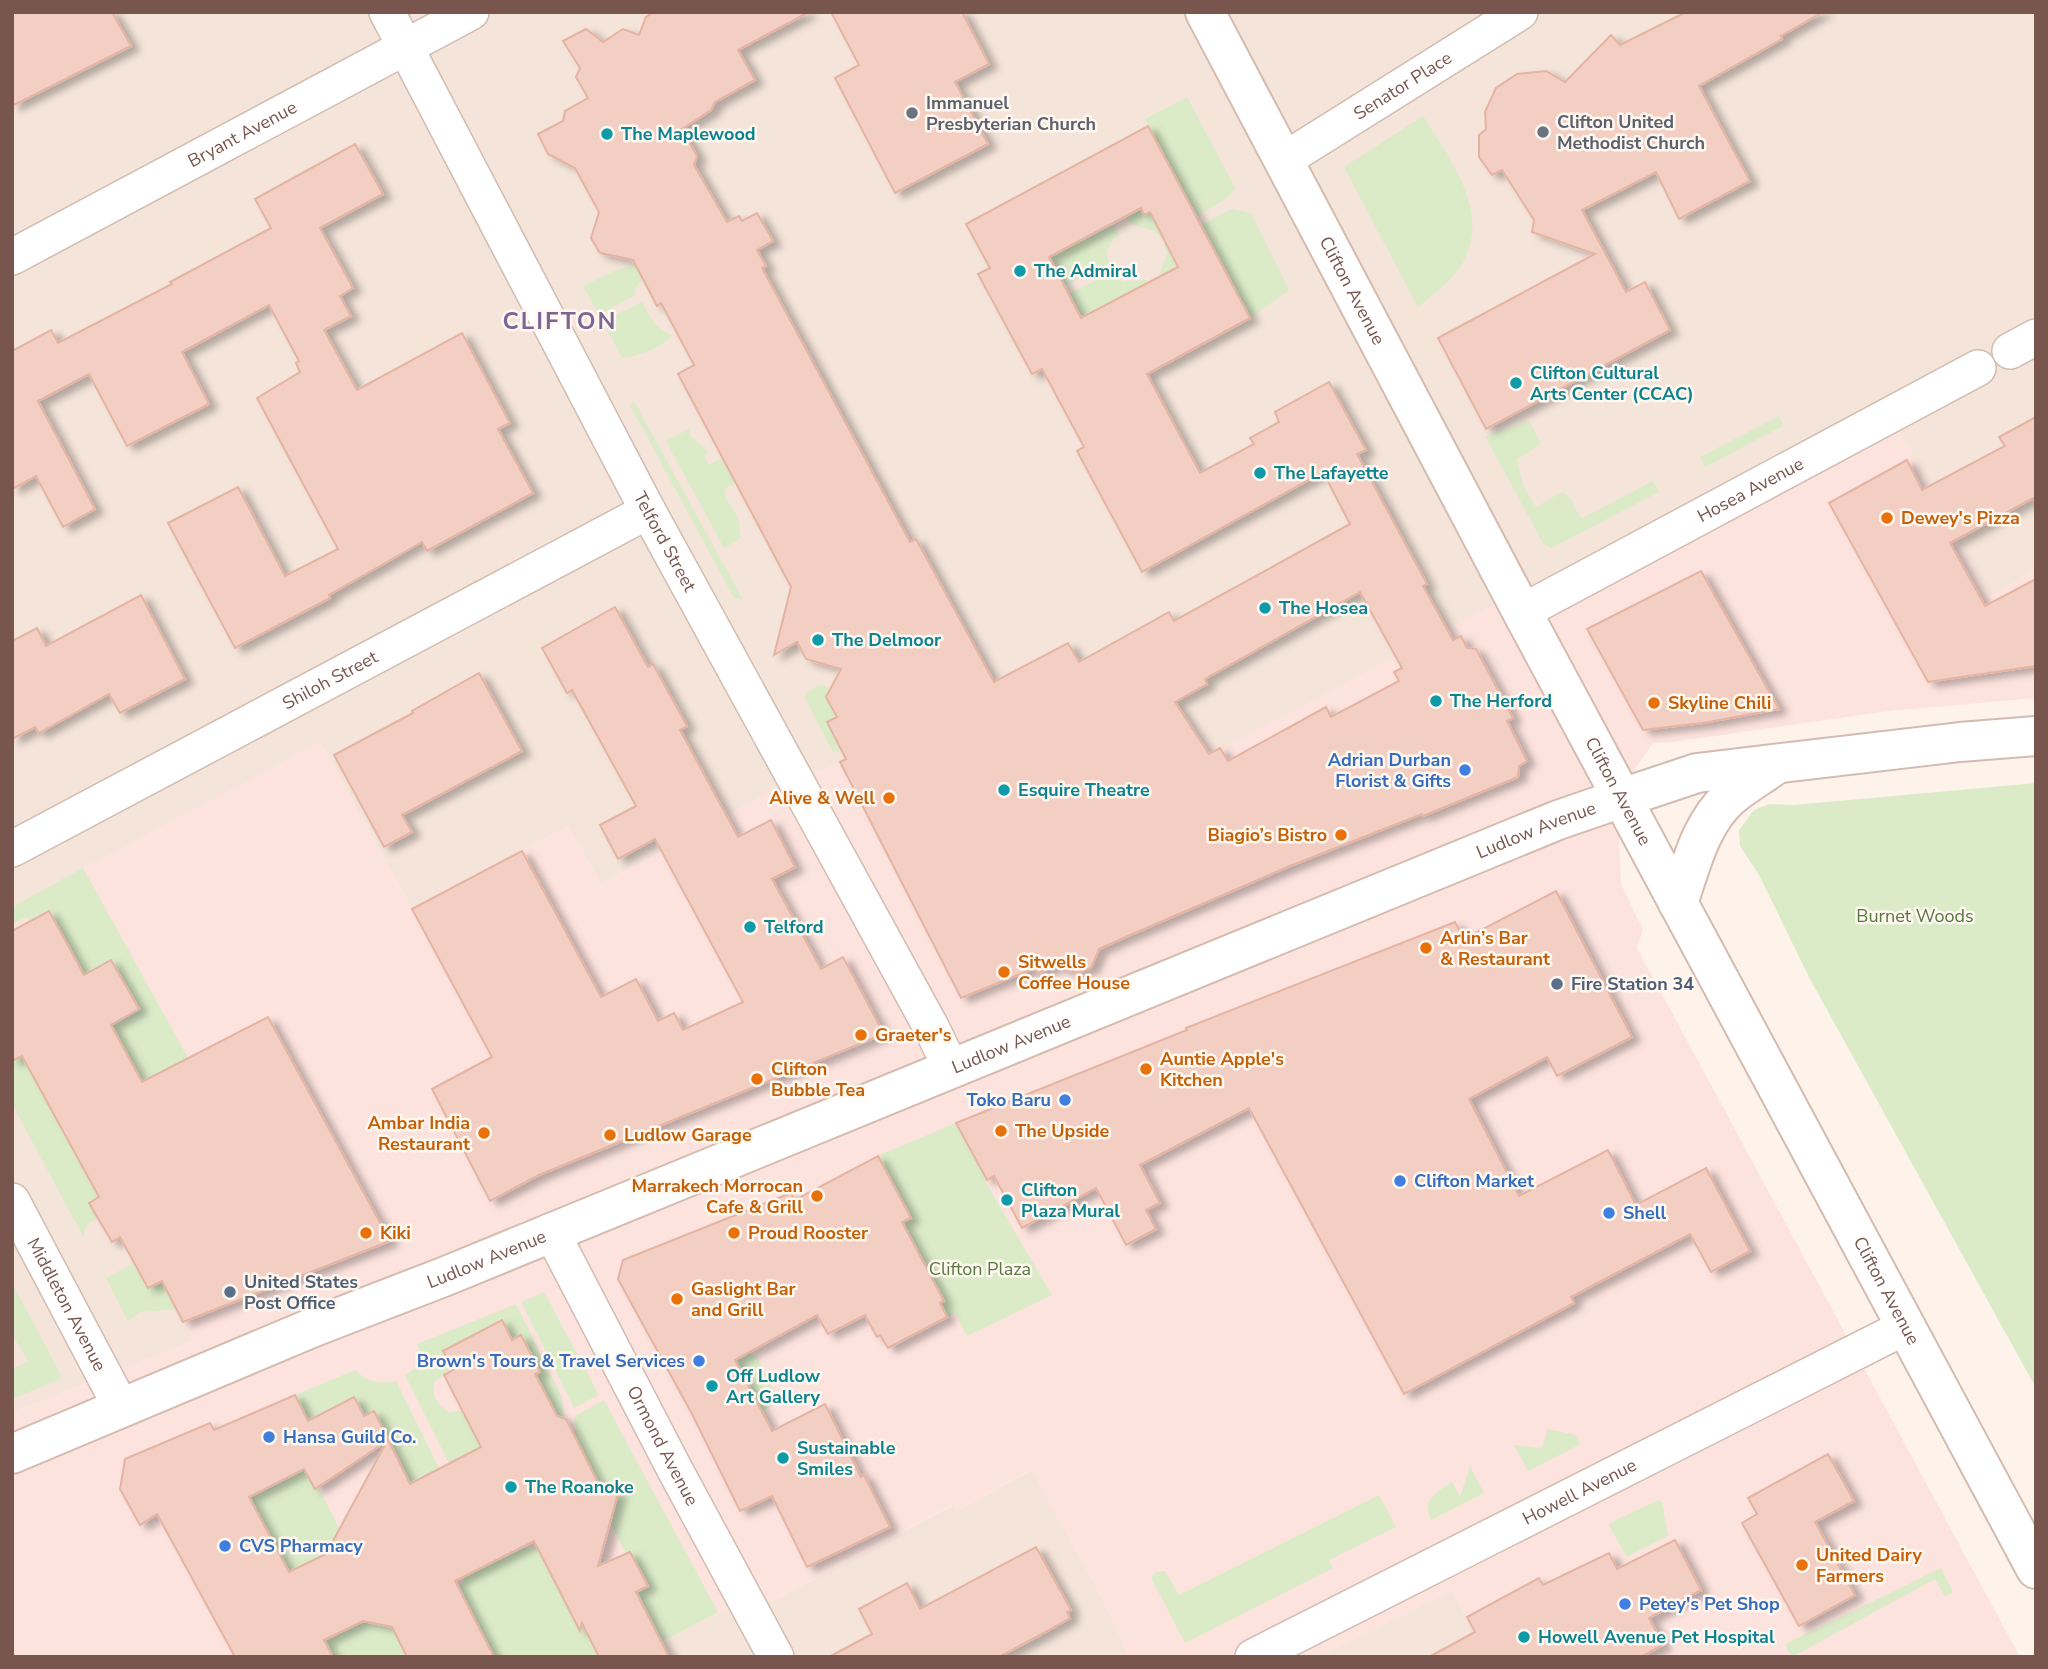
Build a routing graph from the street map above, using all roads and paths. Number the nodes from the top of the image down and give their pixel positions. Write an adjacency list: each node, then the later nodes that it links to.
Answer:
1 (387, 12): 5 (street, Telford Street)
2 (471, 12): 5 (street, Bryant Avenue)
3 (1205, 12): 6 (main road, Clifton Avenue)
4 (1520, 12): 6 (street, Senator Place)
5 (405, 47): 7 (street, Bryant Avenue); 9 (street, Telford Street)
6 (1284, 160): 10 (main road, Clifton Avenue)
7 (12, 257)
8 (1978, 368): 10 (street, Hosea Avenue)
9 (648, 510): 14 (street, Shiloh Street); 16 (street, Telford Street)
10 (1522, 612): 13 (main road, Clifton Avenue)
11 (2036, 736): 12 (main road, Ludlow Avenue)
12 (1774, 766): 13 (main road, Ludlow Avenue); 15 (main road)
13 (1622, 798): 15 (main road, Clifton Avenue); 16 (main road, Ludlow Avenue)
14 (12, 849)
15 (1678, 903): 19 (main road, Clifton Avenue)
16 (951, 1068): 18 (main road, Ludlow Avenue)
17 (12, 1201): 20 (street, Middleton Avenue)
18 (551, 1231): 20 (main road, Ludlow Avenue); 23 (street, Ormond Avenue)
19 (1905, 1327): 22 (main road, Clifton Avenue); 24 (street, Howell Avenue)
20 (121, 1407): 21 (main road, Ludlow Avenue)
21 (12, 1454)
22 (2036, 1569)
23 (776, 1657)
24 (1253, 1657)

